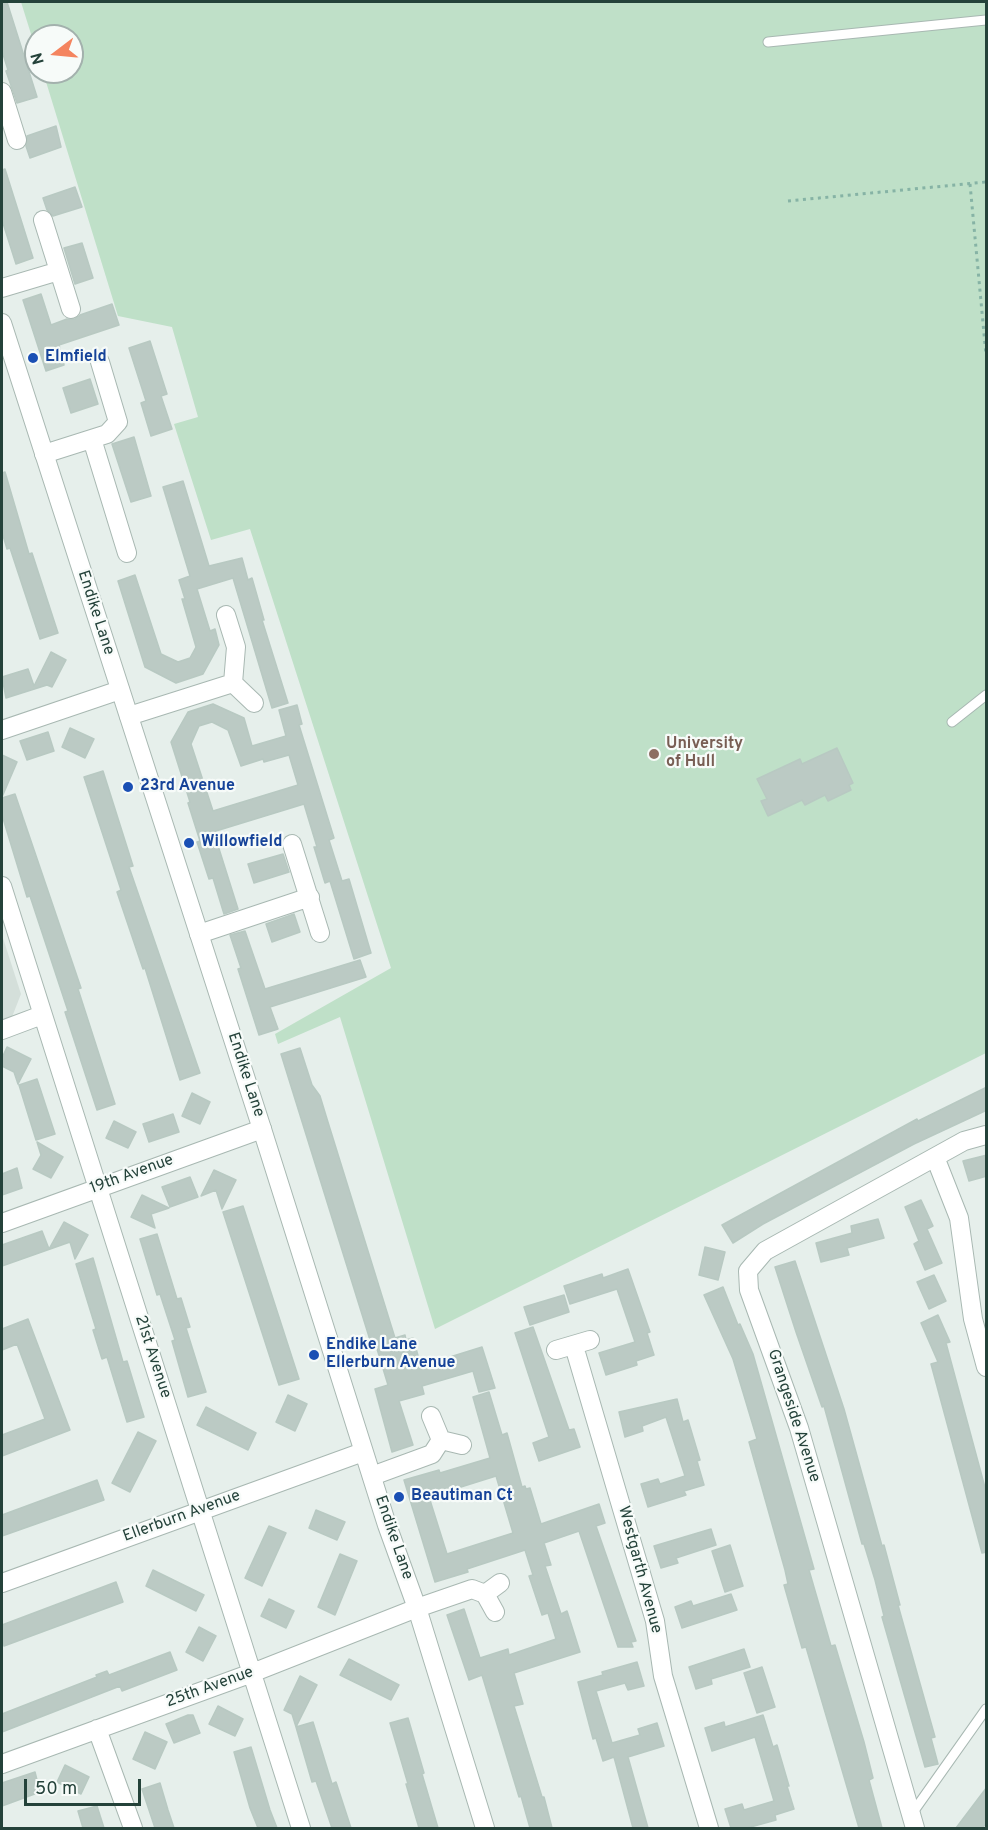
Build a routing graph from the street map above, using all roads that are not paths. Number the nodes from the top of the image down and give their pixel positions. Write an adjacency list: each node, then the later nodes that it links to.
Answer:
1 (987, 20): 2 (lane)
2 (768, 42)
3 (2, 92): 4 (street)
4 (17, 140)
5 (43, 220): 6 (street)
6 (60, 271): 7 (street); 8 (street)
7 (2, 288)
8 (71, 309)
9 (2, 323): 12 (street, Endike Lane)
10 (100, 362): 11 (street)
11 (92, 439): 12 (street); 13 (street)
12 (44, 454): 16 (street, Endike Lane)
13 (127, 553)
14 (226, 615): 15 (street)
15 (233, 683): 18 (street); 19 (street)
16 (120, 690): 19 (street, Endike Lane); 21 (street)
17 (987, 695): 20 (lane)
18 (254, 703)
19 (129, 716): 26 (street, Endike Lane)
20 (952, 722)
21 (2, 730)
22 (292, 844): 24 (street)
23 (2, 886): 27 (street, 21st Avenue)
24 (310, 897): 25 (street); 26 (street)
25 (320, 933)
26 (199, 934): 29 (street, Endike Lane)
27 (42, 1015): 28 (street); 32 (street, 21st Avenue)
28 (2, 1030)
29 (262, 1129): 32 (street, 19th Avenue); 39 (street, Endike Lane)
30 (987, 1135): 31 (street, Grangeside Avenue)
31 (936, 1157): 35 (street); 51 (street, Grangeside Avenue)
32 (98, 1187): 33 (street, 19th Avenue); 41 (street, 21st Avenue)
33 (2, 1223)
34 (573, 1346): 55 (street, Westgarth Avenue)
35 (987, 1367)
36 (431, 1416): 37 (street)
37 (441, 1440): 38 (street); 40 (street)
38 (462, 1445)
39 (363, 1452): 40 (street, Endike Lane); 41 (street, Ellerburn Avenue)
40 (372, 1476): 45 (street, Endike Lane)
41 (201, 1510): 42 (street, Ellerburn Avenue); 47 (street, 21st Avenue)
42 (2, 1583)
43 (500, 1583): 44 (street)
44 (485, 1594): 45 (street, 25th Avenue); 46 (street)
45 (417, 1608): 47 (street, 25th Avenue); 54 (street, Endike Lane)
46 (495, 1612)
47 (252, 1673): 49 (street, 25th Avenue); 53 (street, 21st Avenue)
48 (987, 1709): 51 (lane)
49 (97, 1729): 50 (street, 25th Avenue); 52 (street)
50 (2, 1764)
51 (913, 1822)
52 (133, 1828)
53 (301, 1828)
54 (486, 1828)
55 (709, 1828)

